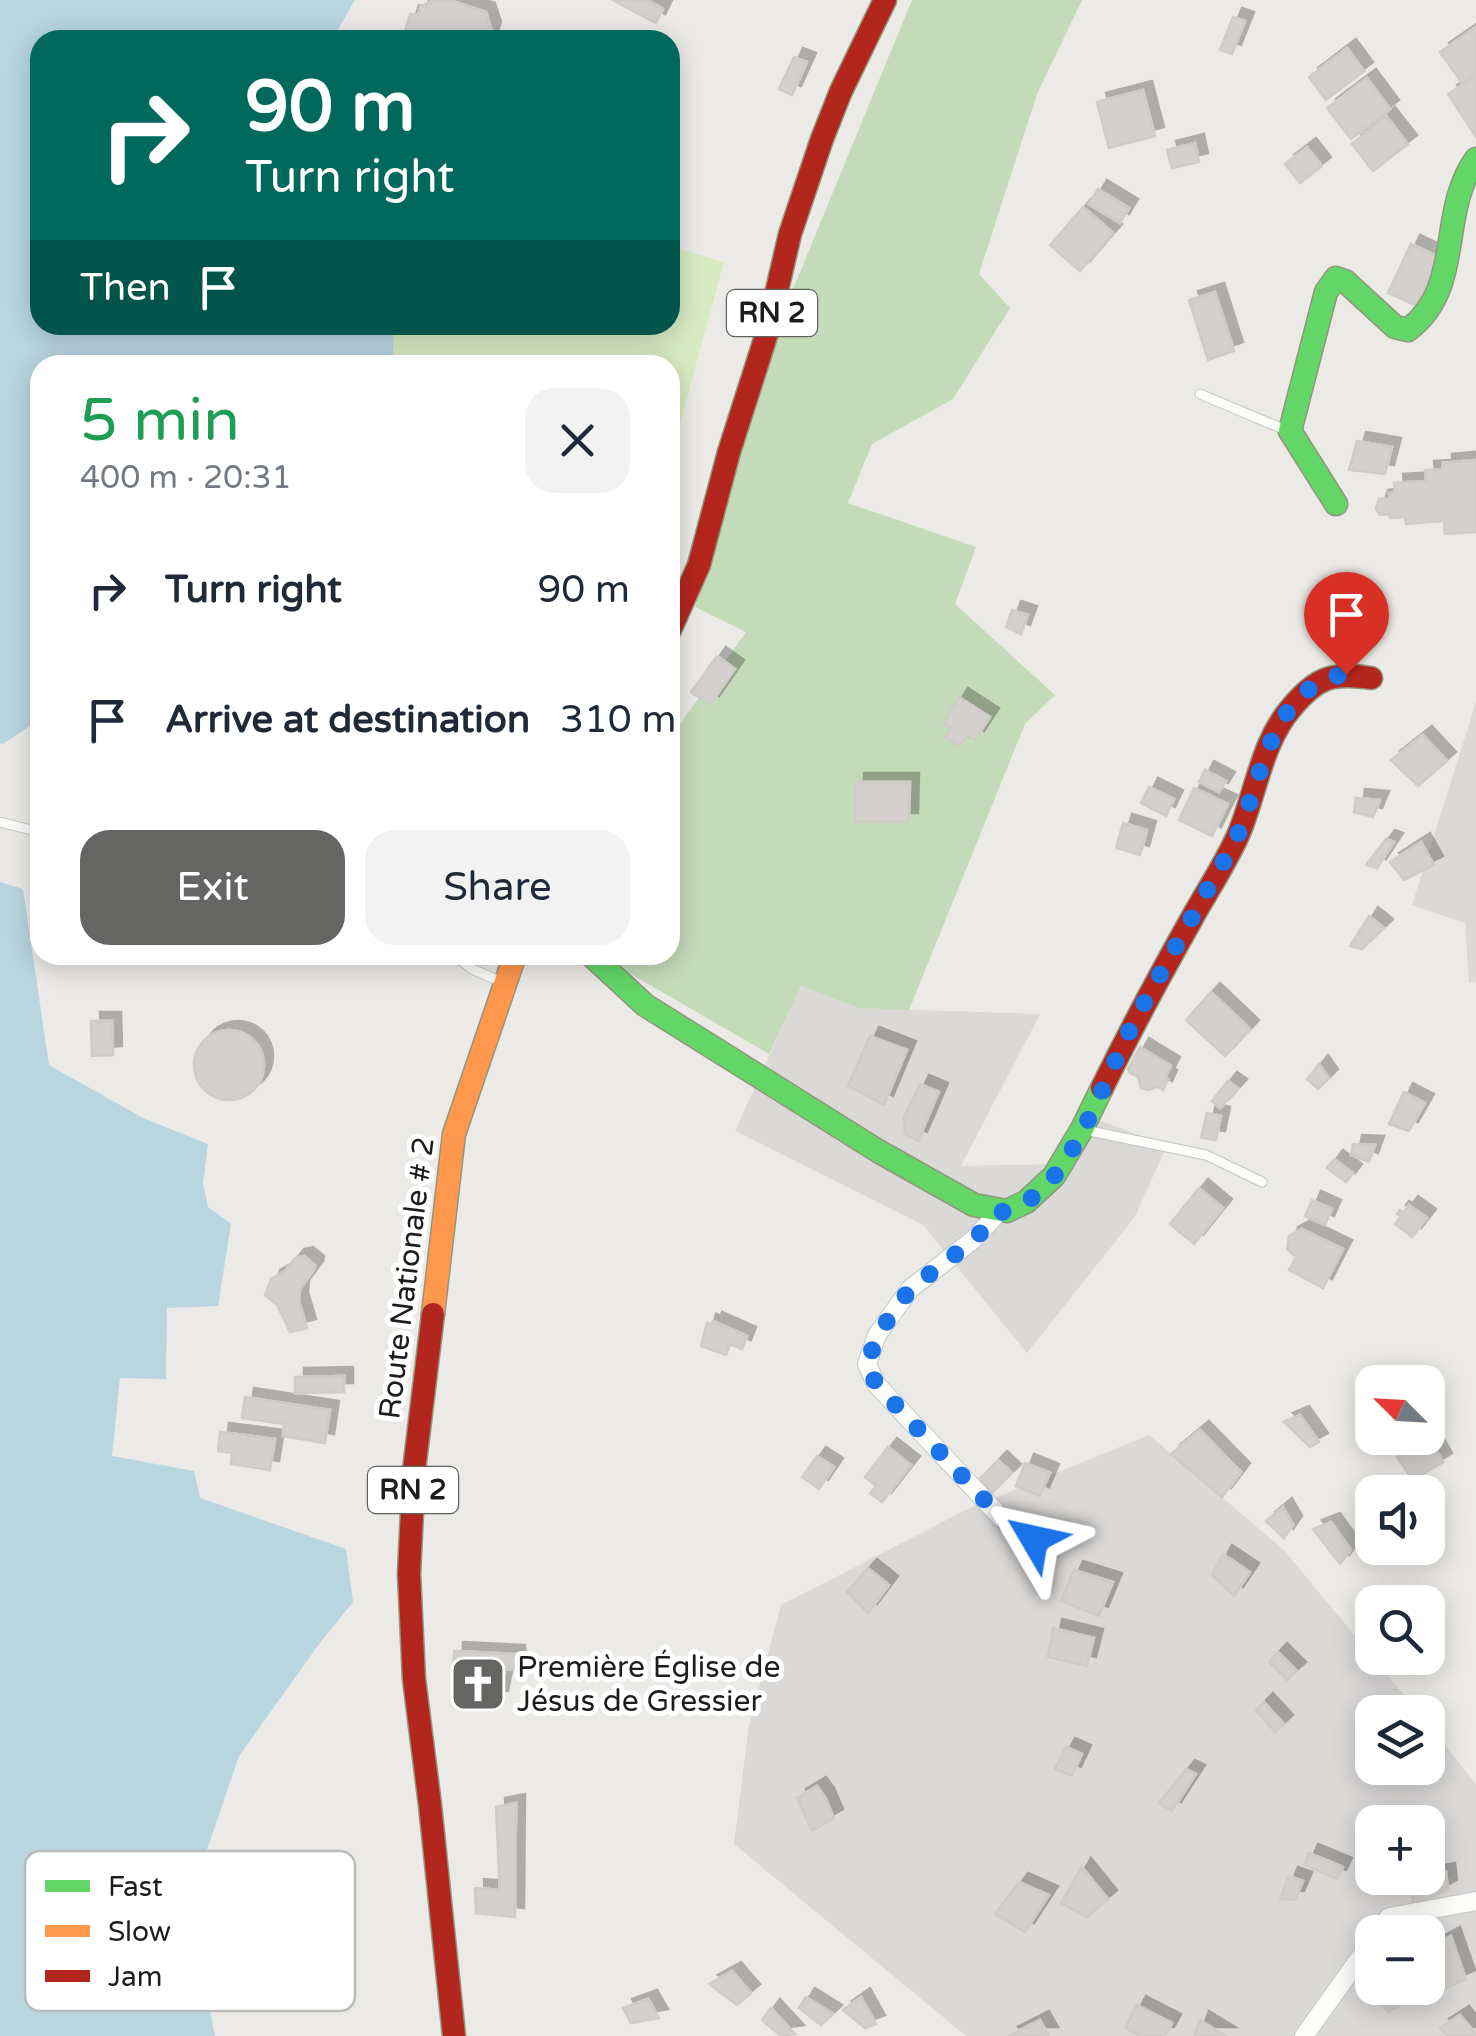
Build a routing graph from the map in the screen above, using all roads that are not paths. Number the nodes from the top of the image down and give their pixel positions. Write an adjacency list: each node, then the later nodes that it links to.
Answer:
1 (885, 0): 6 (main road, RN 2)
2 (1476, 159): 4 (main road)
3 (1200, 394): 4 (lane)
4 (1290, 432): 5 (main road)
5 (1336, 504)
6 (680, 608)
7 (1371, 678): 14 (main road)
8 (0, 822): 9 (lane)
9 (30, 830)
10 (467, 965): 13 (lane)
11 (511, 965): 13 (main road, Route Nationale # 2 / RN 2)
12 (602, 965): 16 (main road)
13 (504, 984): 21 (main road, Route Nationale # 2 / RN 2)
14 (1082, 1129): 15 (lane); 16 (main road)
15 (1262, 1182)
16 (999, 1212): 17 (street)
17 (1034, 1539)
18 (1476, 1902): 19 (street)
19 (1401, 1915)
20 (1355, 1965): 22 (street)
21 (454, 2036)
22 (1304, 2036)

